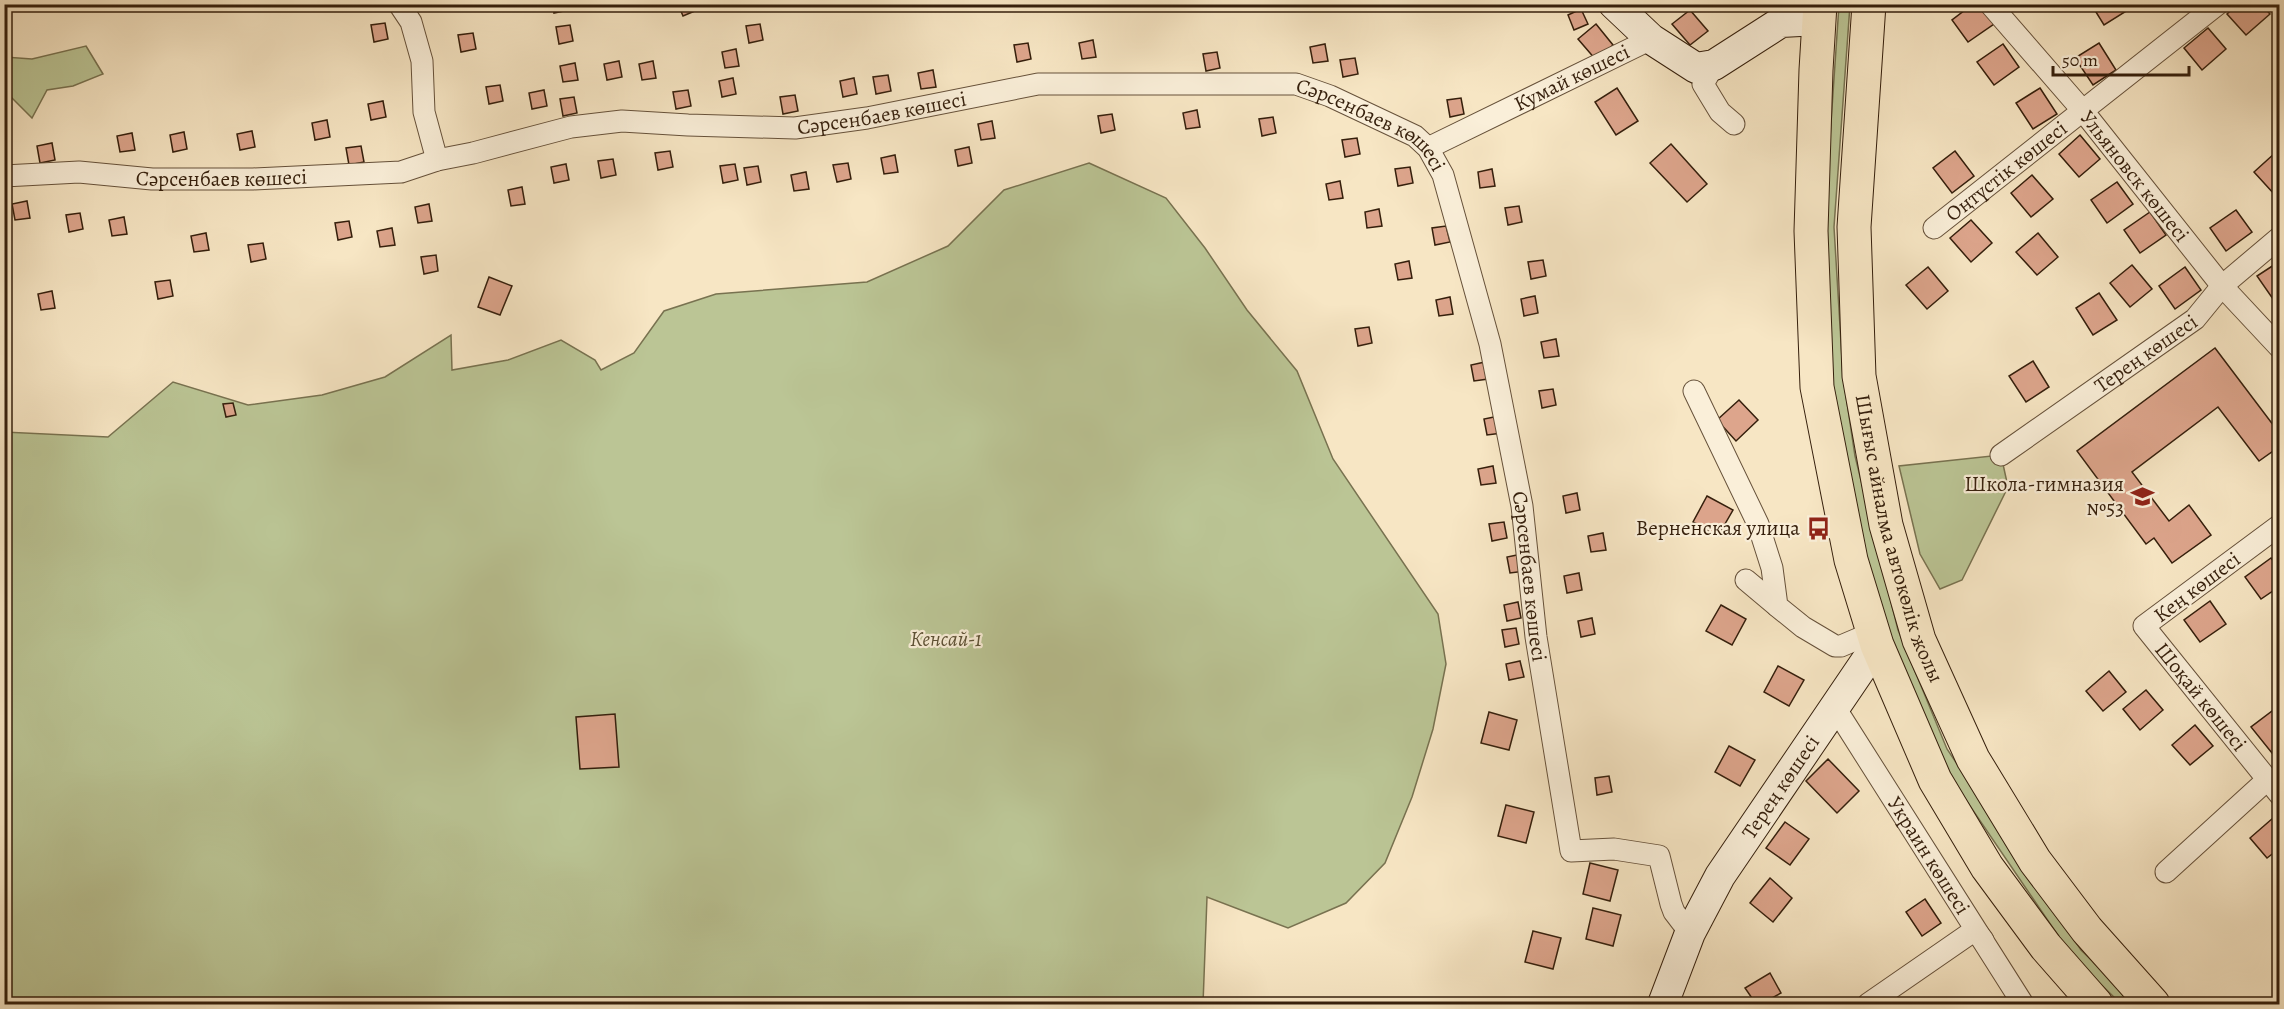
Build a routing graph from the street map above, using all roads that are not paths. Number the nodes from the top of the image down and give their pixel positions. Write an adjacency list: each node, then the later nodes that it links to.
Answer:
1 (399, 4): 13 (street)
2 (1614, 4): 8 (street)
3 (1869, 4): 36 (main road, Шығыс айналма автокөлік жолы)
4 (1990, 4): 10 (street, Ульяновск көшесі)
5 (2218, 4): 10 (street, Оңтүстік көшесі)
6 (1820, 12): 7 (street); 25 (main road)
7 (1782, 13): 9 (street)
8 (1651, 39): 9 (street, Кумай көшесі); 12 (street, Кумай көшесі)
9 (1714, 65): 11 (street)
10 (2083, 111): 15 (street, Оңтүстік көшесі); 17 (street, Ульяновск көшесі)
11 (1734, 124)
12 (1428, 148): 13 (street, Сәрсенбаев көшесі); 30 (street, Сәрсенбаев көшесі)
13 (437, 160): 14 (street, Сәрсенбаев көшесі)
14 (4, 176)
15 (1934, 228)
16 (2280, 237): 17 (street, Терең көшесі)
17 (2222, 286): 18 (street, Ульяновск көшесі); 20 (street, Терең көшесі)
18 (2280, 348)
19 (1694, 391): 23 (street)
20 (2001, 455)
21 (2280, 525): 24 (street, Кең көшесі)
22 (1746, 580): 23 (street)
23 (1777, 606): 25 (street)
24 (2144, 626): 27 (street, Шоқай көшесі)
25 (1875, 638): 26 (street, Терең көшесі); 35 (main road)
26 (1834, 706): 29 (street, Украин көшесі); 30 (street, Терең көшесі)
27 (2273, 787): 28 (street)
28 (2166, 872)
29 (1976, 930): 32 (street); 33 (street, Украин көшесі); 34 (street)
30 (1690, 933): 31 (street, Терең көшесі)
31 (1663, 1005)
32 (1868, 1005)
33 (2023, 1005)
34 (2036, 1005)
35 (2096, 1005)
36 (2153, 1005)

